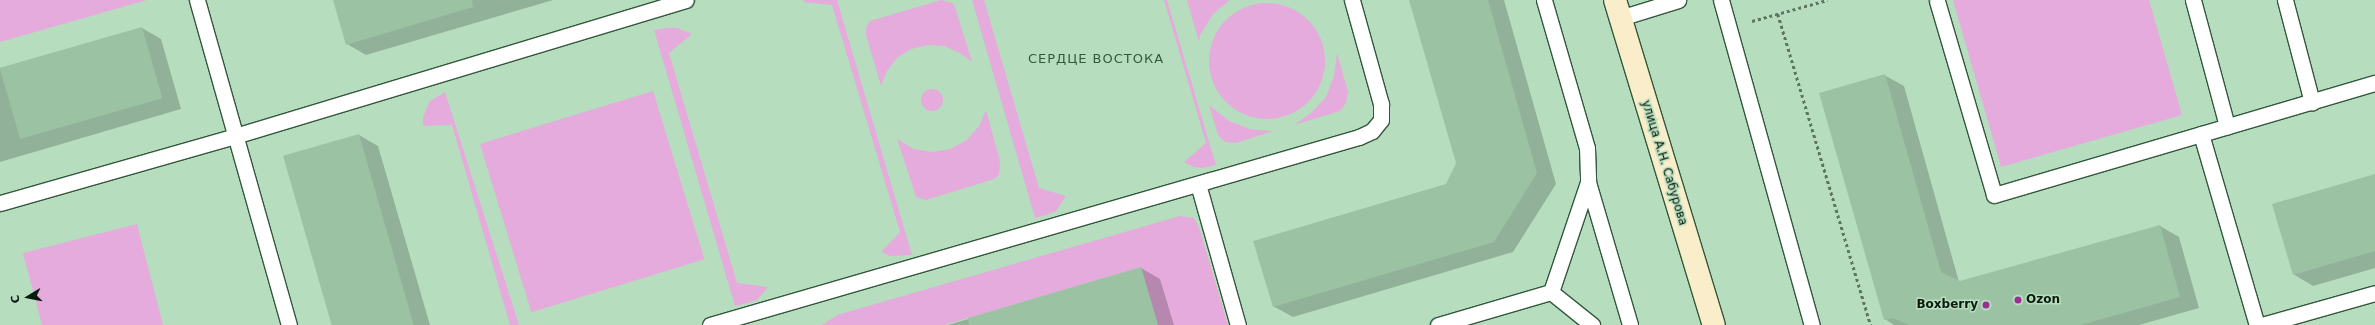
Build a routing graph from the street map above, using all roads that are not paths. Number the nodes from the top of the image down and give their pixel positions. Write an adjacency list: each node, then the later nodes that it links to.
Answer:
1 (197, 0): 15 (lane)
2 (686, 0): 15 (lane)
3 (1352, 0): 17 (lane)
4 (1544, 0): 16 (lane)
5 (1678, 0): 10 (lane)
6 (1721, 0): 28 (lane)
7 (2193, 0): 13 (lane)
8 (2285, 0): 12 (lane)
9 (1937, 1): 14 (lane)
10 (1617, 9): 27 (street, улица А.Н. Сабурова)
11 (2375, 83): 12 (lane)
12 (2312, 102): 13 (lane)
13 (2227, 126): 14 (lane)
14 (2201, 134): 29 (lane)
15 (235, 136): 18 (lane); 21 (lane)
16 (1588, 182): 19 (lane); 26 (lane)
17 (1198, 184): 22 (lane); 23 (lane)
18 (0, 203)
19 (1551, 292): 24 (lane); 25 (lane)
20 (2375, 293): 30 (lane)
21 (289, 325)
22 (710, 325)
23 (1238, 325)
24 (1438, 325)
25 (1592, 325)
26 (1630, 325)
27 (1714, 325)
28 (1812, 325)
29 (2257, 325)
30 (2262, 325)

